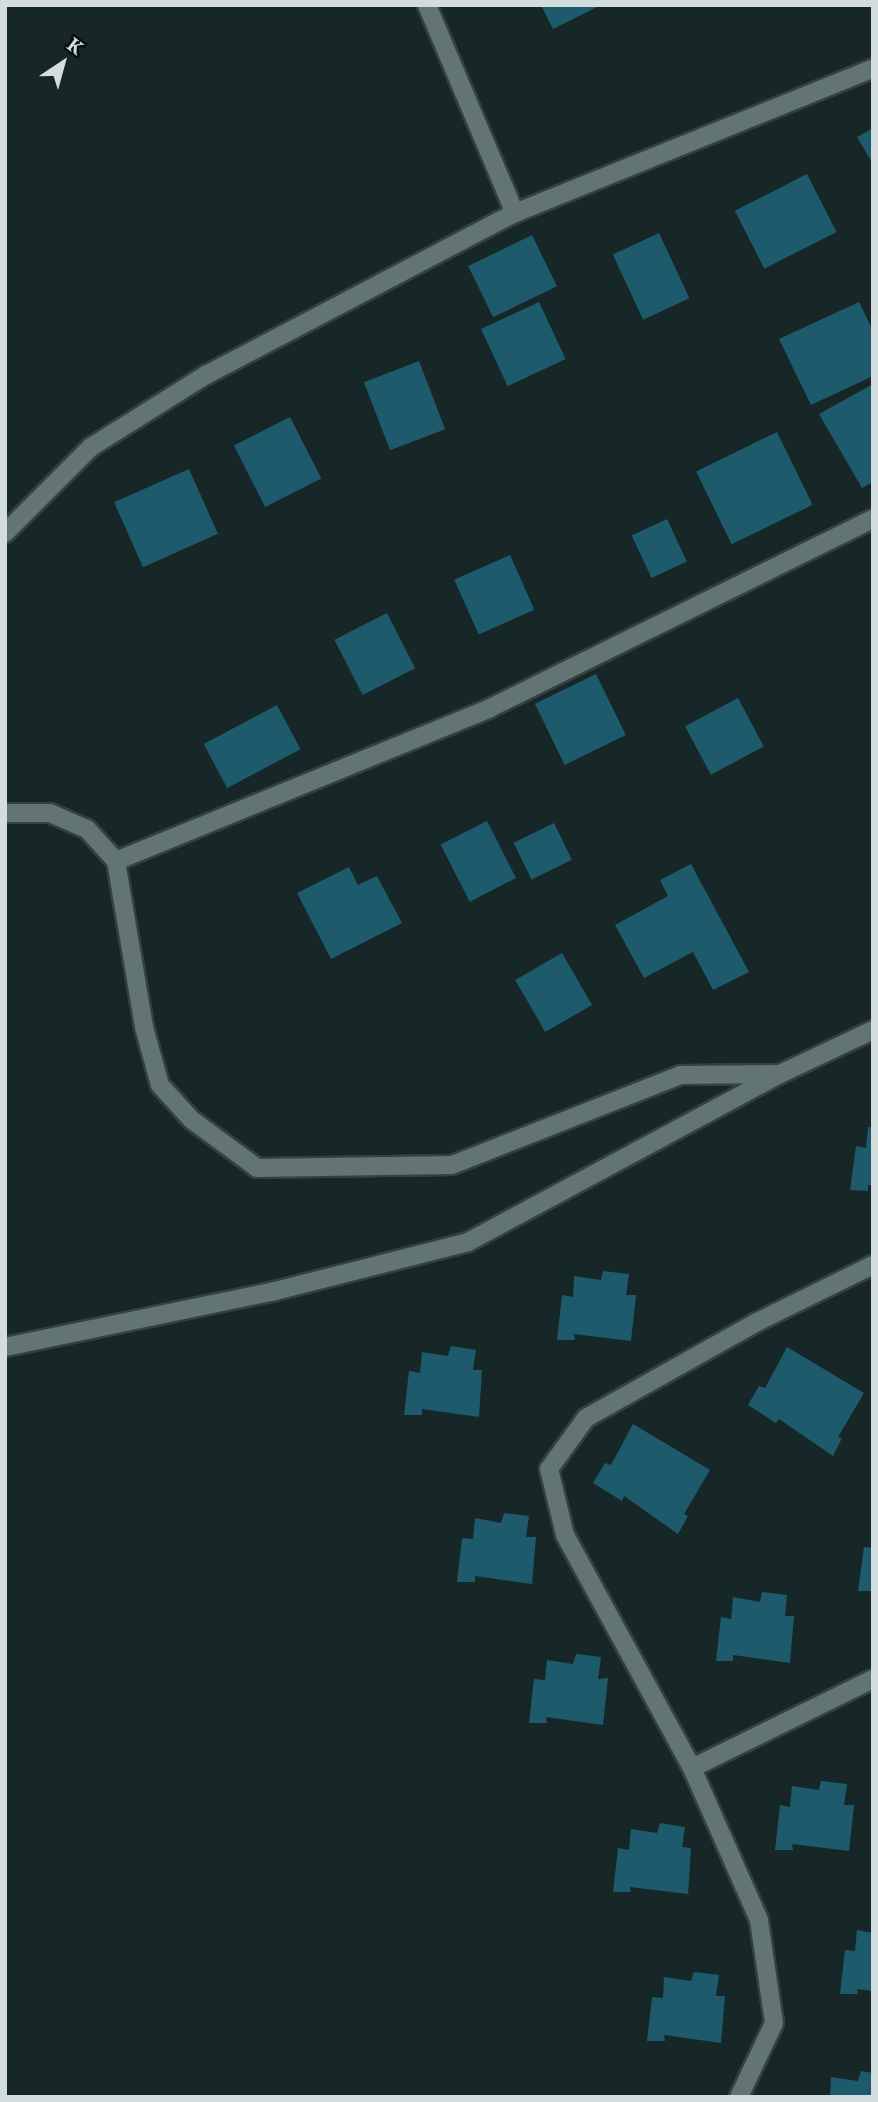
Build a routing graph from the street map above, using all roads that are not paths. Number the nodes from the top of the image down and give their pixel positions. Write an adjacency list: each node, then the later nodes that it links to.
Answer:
1 (427, 5): 3 (street)
2 (873, 68): 3 (street)
3 (515, 213): 5 (street)
4 (873, 519): 7 (street)
5 (5, 533)
6 (5, 813): 7 (street)
7 (116, 861): 9 (street)
8 (873, 1030): 9 (street)
9 (780, 1074): 11 (street)
10 (873, 1265): 13 (street)
11 (5, 1347)
12 (873, 1679): 13 (street)
13 (692, 1768): 14 (street)
14 (739, 2097)

